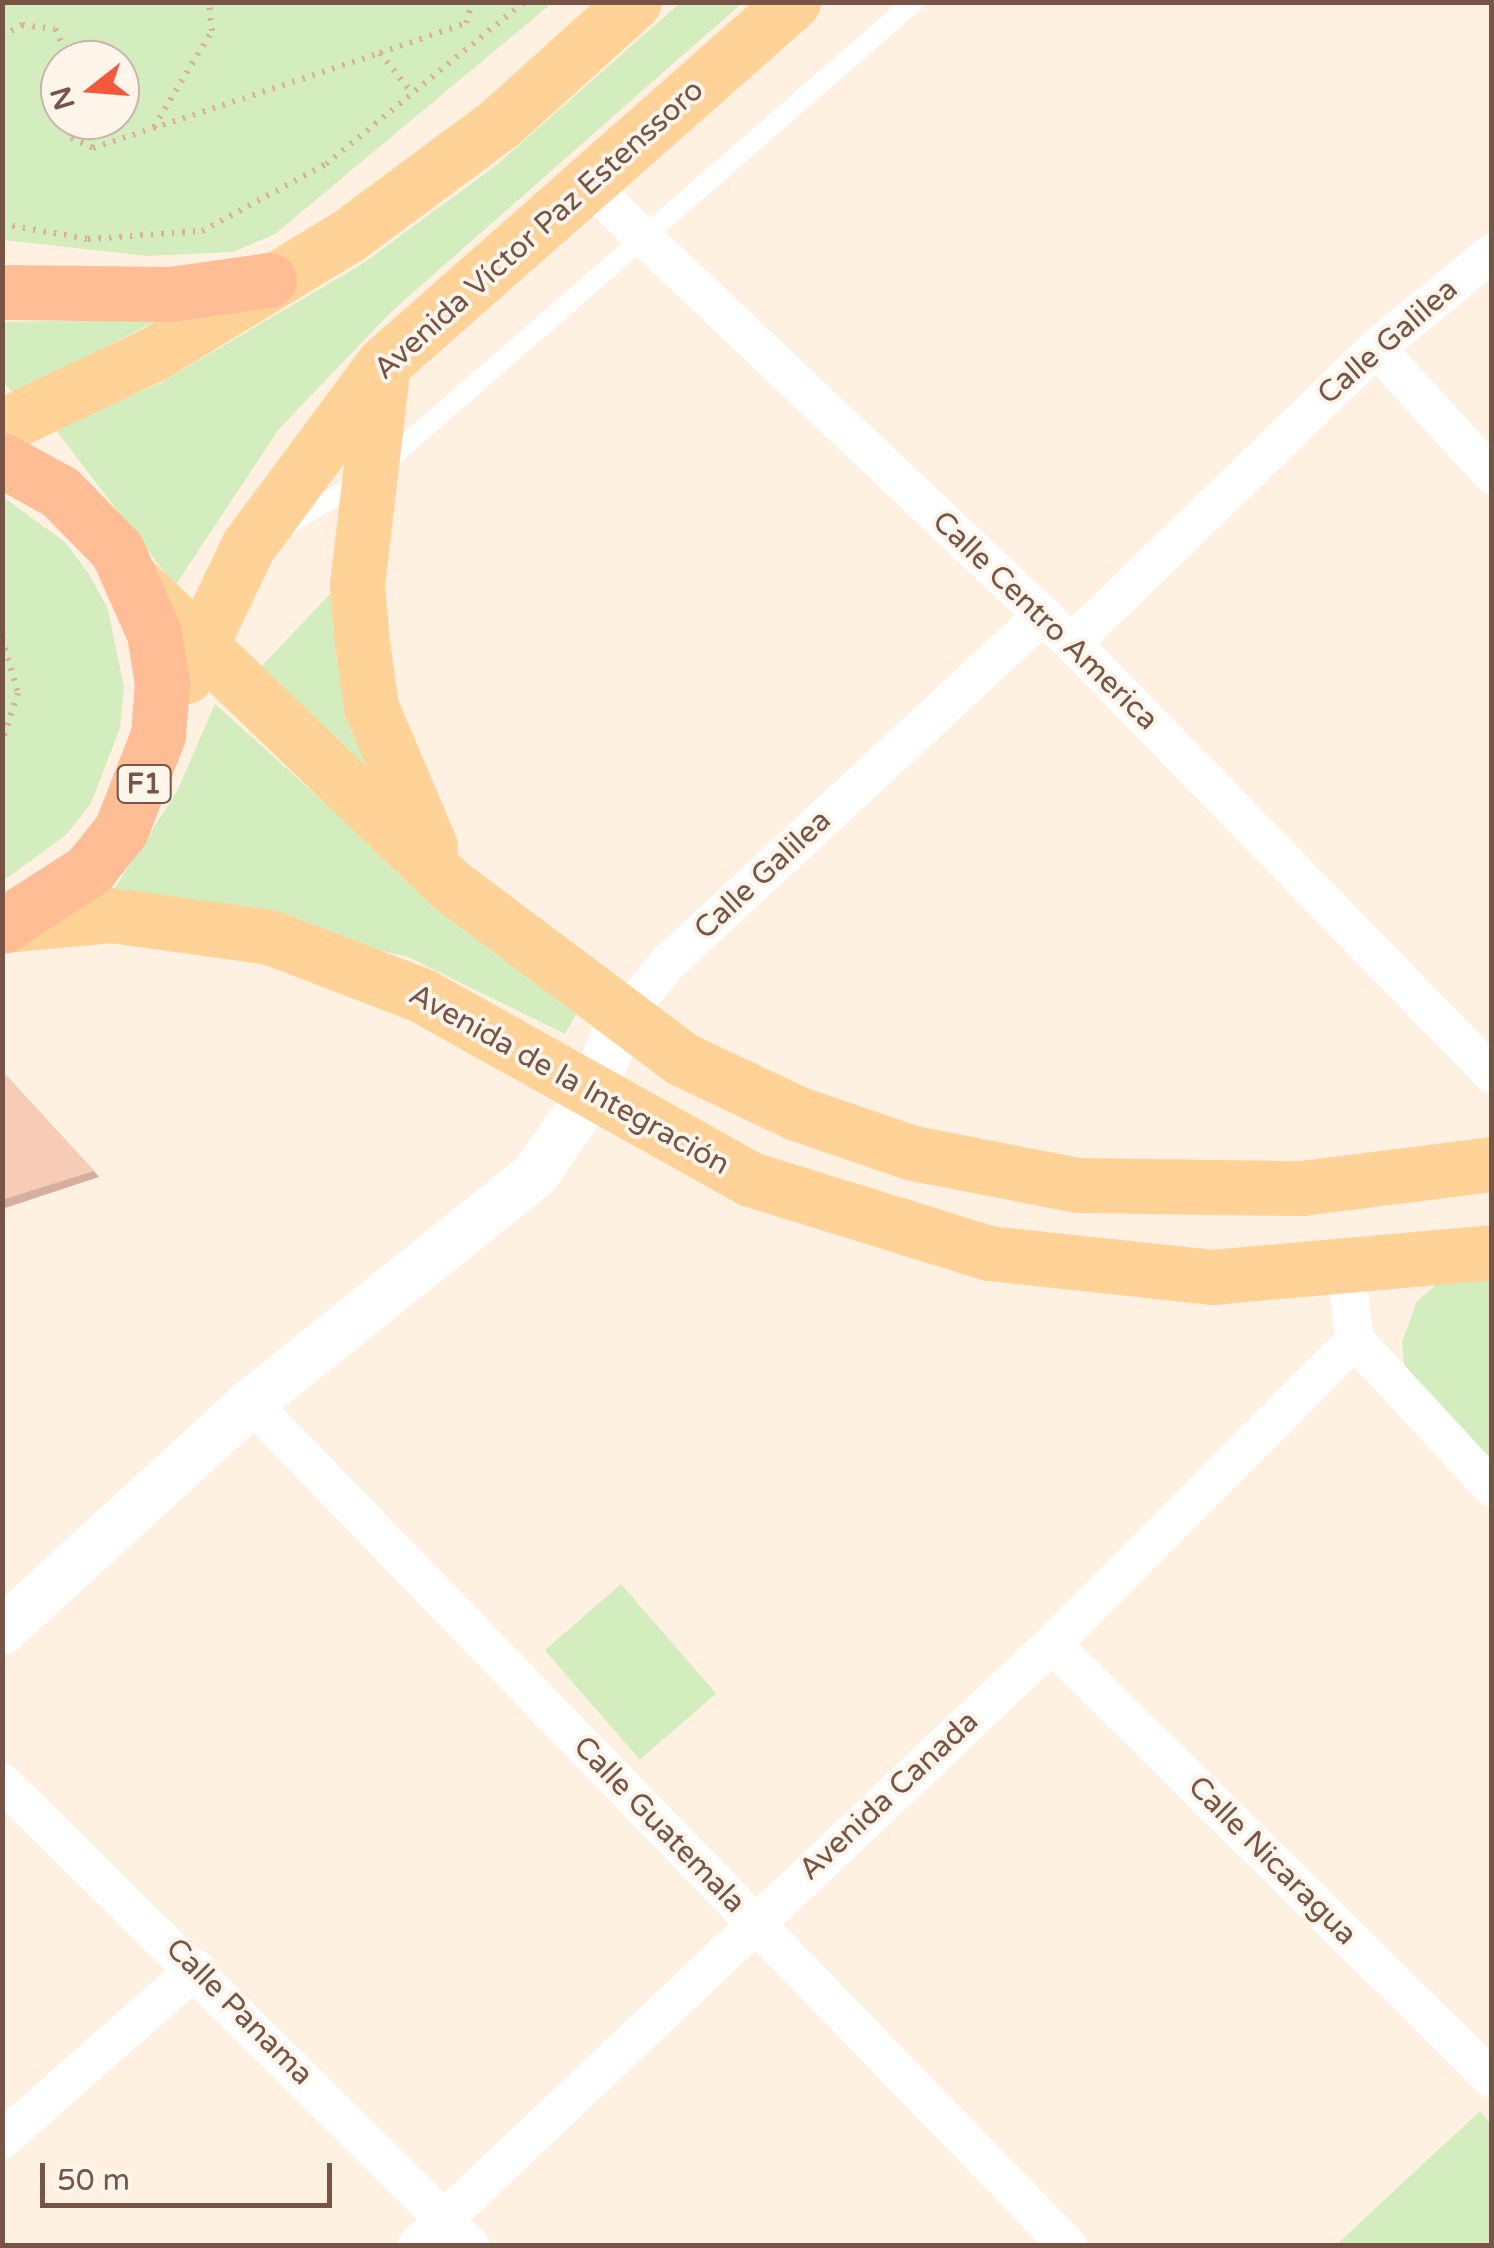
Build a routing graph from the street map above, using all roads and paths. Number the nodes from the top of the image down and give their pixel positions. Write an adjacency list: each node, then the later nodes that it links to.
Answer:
1 (209, 2): 11 (path)
2 (472, 2): 9 (path)
3 (524, 2): 10 (path)
4 (634, 2): 19 (main road)
5 (793, 2): 15 (main road, Avenida Víctor Paz Estenssoro)
6 (914, 2): 17 (lane)
7 (2, 36): 8 (path)
8 (61, 40)
9 (380, 53): 10 (path); 11 (path)
10 (412, 93): 16 (path)
11 (153, 128): 12 (path)
12 (140, 132)
13 (75, 140): 14 (path)
14 (117, 140)
15 (585, 182): 17 (street, Calle Centro America); 22 (main road, Avenida Víctor Paz Estenssoro)
16 (2, 224)
17 (647, 241): 26 (lane); 30 (street, Calle Centro America)
18 (1492, 253): 21 (street, Calle Galilea)
19 (269, 280): 20 (highway); 23 (main road)
20 (2, 292)
21 (1376, 348): 25 (street); 32 (street, Calle Galilea)
22 (383, 364): 26 (main road); 28 (main road, Avenida Víctor Paz Estenssoro)
23 (2, 428): 27 (highway, F1)
24 (2, 460): 27 (highway, F1)
25 (1492, 475)
26 (366, 480): 28 (lane); 36 (main road)
27 (60, 492): 29 (highway, F1)
28 (248, 546): 33 (main road, Avenida Víctor Paz Estenssoro)
29 (136, 584): 33 (main road); 34 (highway, F1)
30 (1043, 615): 32 (street, Calle Centro America); 38 (street, Calle Galilea)
31 (2, 638): 35 (path)
32 (1072, 642): 39 (street, Calle Centro America)
33 (201, 645): 34 (main road, Avenida Víctor Paz Estenssoro); 36 (main road)
34 (158, 735): 37 (highway, F1)
35 (2, 742)
36 (449, 884): 38 (main road)
37 (3, 926): 40 (main road, Avenida de la Integración)
38 (623, 1017): 40 (street, Calle Galilea); 41 (main road)
39 (1492, 1074)
40 (590, 1096): 43 (main road, Avenida de la Integración); 45 (street, Calle Galilea)
41 (1492, 1164)
42 (1492, 1252): 43 (main road, Avenida de la Integración)
43 (1345, 1265): 44 (street)
44 (1354, 1340): 46 (street); 48 (street, Avenida Canada)
45 (252, 1402): 47 (street, Calle Galilea); 50 (street, Calle Guatemala)
46 (1492, 1488)
47 (2, 1631)
48 (1052, 1644): 50 (street, Avenida Canada); 52 (street, Calle Nicaragua)
49 (2, 1782): 51 (street, Calle Panama)
50 (753, 1922): 54 (street, Avenida Canada); 56 (street, Calle Guatemala)
51 (196, 1969): 53 (street); 54 (street, Calle Panama)
52 (1492, 2079)
53 (2, 2140)
54 (459, 2232): 55 (street, Avenida Canada)
55 (416, 2246)
56 (1068, 2246)

